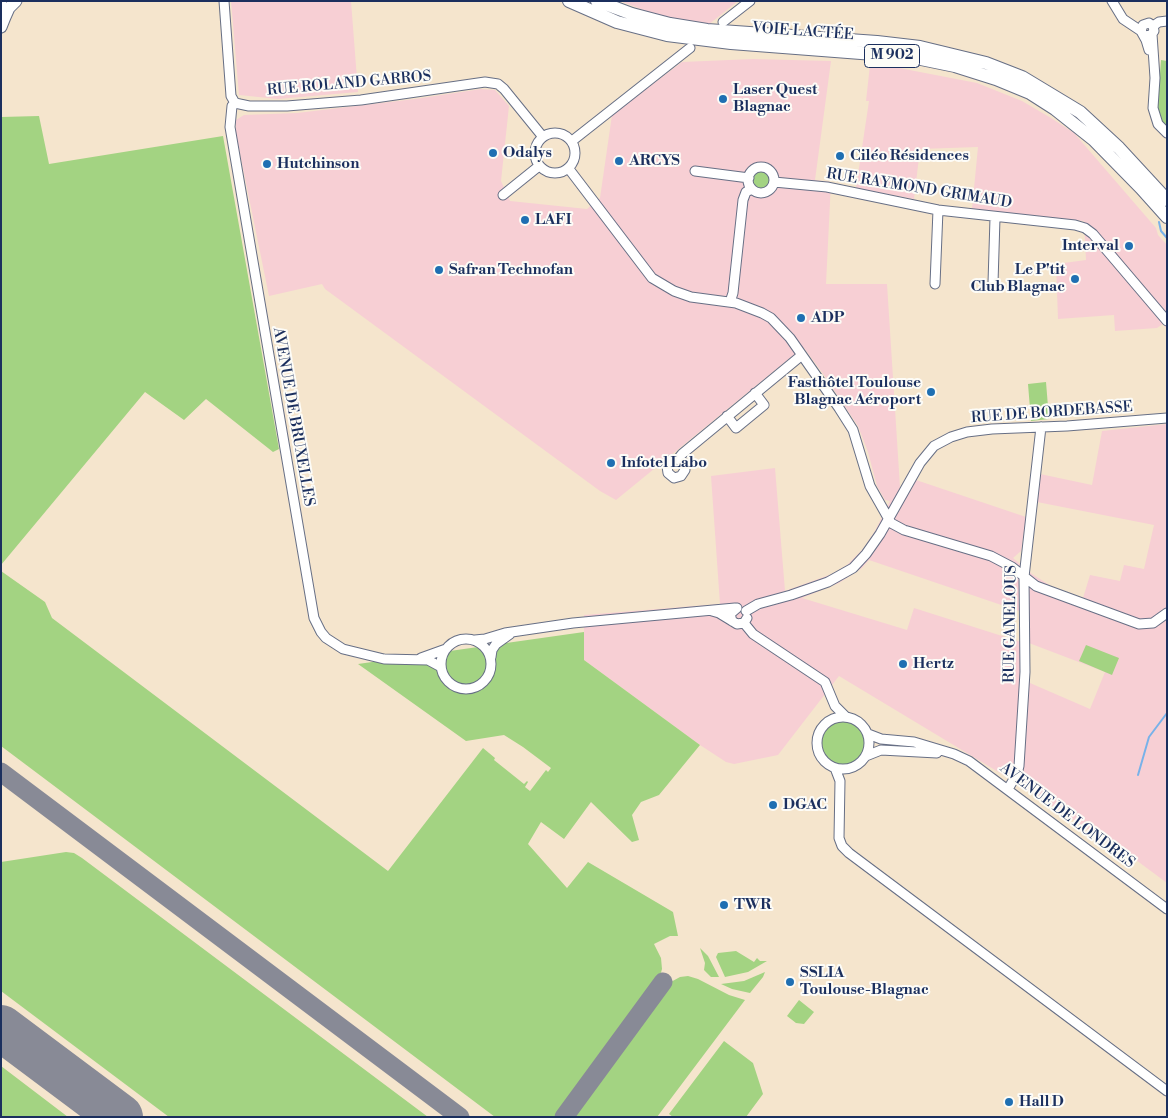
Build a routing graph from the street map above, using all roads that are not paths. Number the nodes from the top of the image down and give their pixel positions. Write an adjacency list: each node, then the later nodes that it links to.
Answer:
1 (16, 1): 9 (main road)
2 (224, 1): 13 (street)
3 (569, 1): 26 (highway, VOIE LACTÉE / M 902)
4 (597, 1): 24 (highway, VOIE LACTÉE / M 902)
5 (750, 1): 10 (street)
6 (1113, 3): 11 (street)
7 (1, 4): 9 (main road)
8 (1167, 20): 11 (street)
9 (3, 22)
10 (723, 22)
11 (1147, 30): 14 (street)
12 (690, 48): 16 (street)
13 (235, 103): 15 (street, RUE ROLAND GARROS); 50 (street, AVENUE DE BRUXELLES)
14 (1167, 133)
15 (543, 137): 16 (street); 17 (street)
16 (572, 141): 18 (street)
17 (539, 166): 18 (street); 23 (street)
18 (568, 169): 30 (street)
19 (695, 171): 20 (street)
20 (749, 178): 21 (street); 22 (street)
21 (774, 182): 22 (street); 25 (street, RUE RAYMOND GRIMAUD)
22 (752, 189): 30 (street)
23 (502, 195)
24 (1167, 200)
25 (938, 210): 27 (street, RUE RAYMOND GRIMAUD); 29 (street)
26 (1167, 217)
27 (995, 218): 28 (street); 31 (street, RUE RAYMOND GRIMAUD)
28 (994, 283)
29 (935, 284)
30 (730, 302): 32 (street)
31 (1167, 321)
32 (802, 355): 33 (street); 38 (street)
33 (755, 394): 34 (street); 34 (street)
34 (727, 416): 37 (street)
35 (1167, 418): 36 (street, RUE DE BORDEBASSE)
36 (1041, 427): 38 (street, RUE DE BORDEBASSE); 39 (street, RUE GANELOUS)
37 (678, 459)
38 (889, 518): 39 (street); 42 (street, RUE DE BORDEBASSE)
39 (1024, 576): 43 (street); 59 (street, RUE GANELOUS)
40 (735, 608): 41 (street); 42 (street); 44 (street)
41 (711, 610): 44 (street); 46 (street)
42 (746, 611): 45 (street)
43 (1167, 613)
44 (732, 622): 45 (street)
45 (744, 623): 52 (street)
46 (514, 632): 47 (street); 49 (street)
47 (475, 640): 48 (street); 49 (street)
48 (446, 649): 50 (street); 51 (street)
49 (491, 658): 51 (street)
50 (418, 659): 51 (street)
51 (442, 667)
52 (835, 706): 53 (street); 54 (street)
53 (846, 716): 54 (street); 55 (street)
54 (830, 720): 58 (street)
55 (868, 734): 56 (street, AVENUE DE LONDRES); 57 (street)
56 (946, 753): 57 (street, AVENUE DE LONDRES); 59 (street, AVENUE DE LONDRES)
57 (866, 756): 58 (street)
58 (835, 768): 61 (street)
59 (1008, 789): 60 (street, AVENUE DE LONDRES)
60 (1167, 909)
61 (1048, 1002): 62 (street); 63 (street)
62 (1167, 1091)
63 (1167, 1098)

